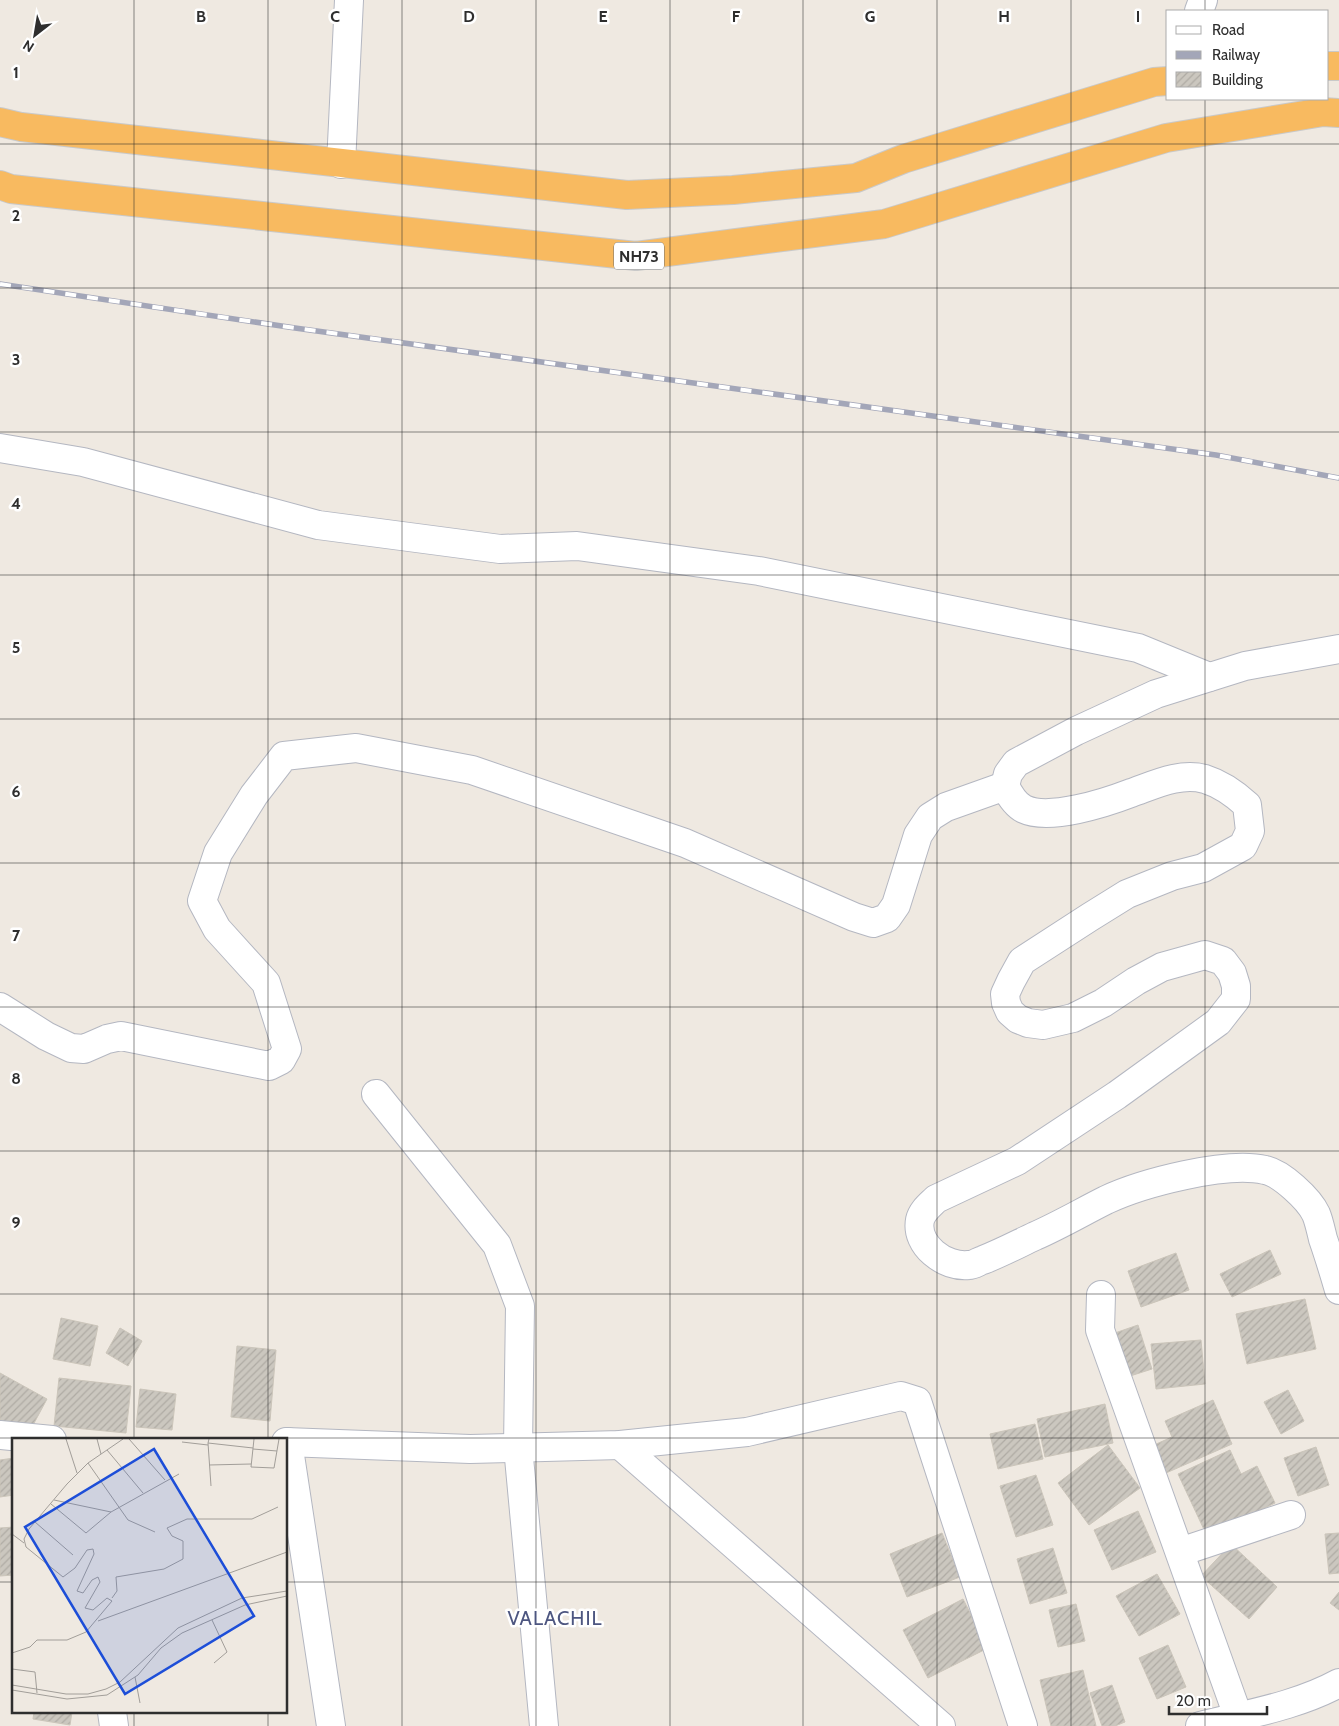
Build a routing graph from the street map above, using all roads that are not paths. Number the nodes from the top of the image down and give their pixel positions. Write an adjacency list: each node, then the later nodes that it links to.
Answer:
1 (350, 0): 5 (street)
2 (1166, 81): 5 (highway)
3 (1339, 112): 6 (highway, NH73)
4 (0, 122): 5 (highway)
5 (341, 164)
6 (0, 185)
7 (0, 448): 9 (street)
8 (1339, 649): 9 (street)
9 (1209, 677): 10 (street)
10 (1005, 786): 11 (street); 13 (street)
11 (0, 1007)
12 (376, 1094): 19 (street)
13 (1339, 1290)
14 (1101, 1295): 22 (street)
15 (0, 1435): 16 (street)
16 (31, 1438)
17 (288, 1442): 19 (street)
18 (620, 1445): 19 (street); 27 (street); 28 (street)
19 (518, 1447): 26 (street)
20 (288, 1448): 25 (street)
21 (1291, 1515): 22 (street)
22 (1180, 1552): 24 (street)
23 (1339, 1682): 24 (street)
24 (1238, 1716): 29 (street)
25 (331, 1726)
26 (544, 1726)
27 (941, 1726)
28 (1023, 1726)
29 (1200, 1726)

